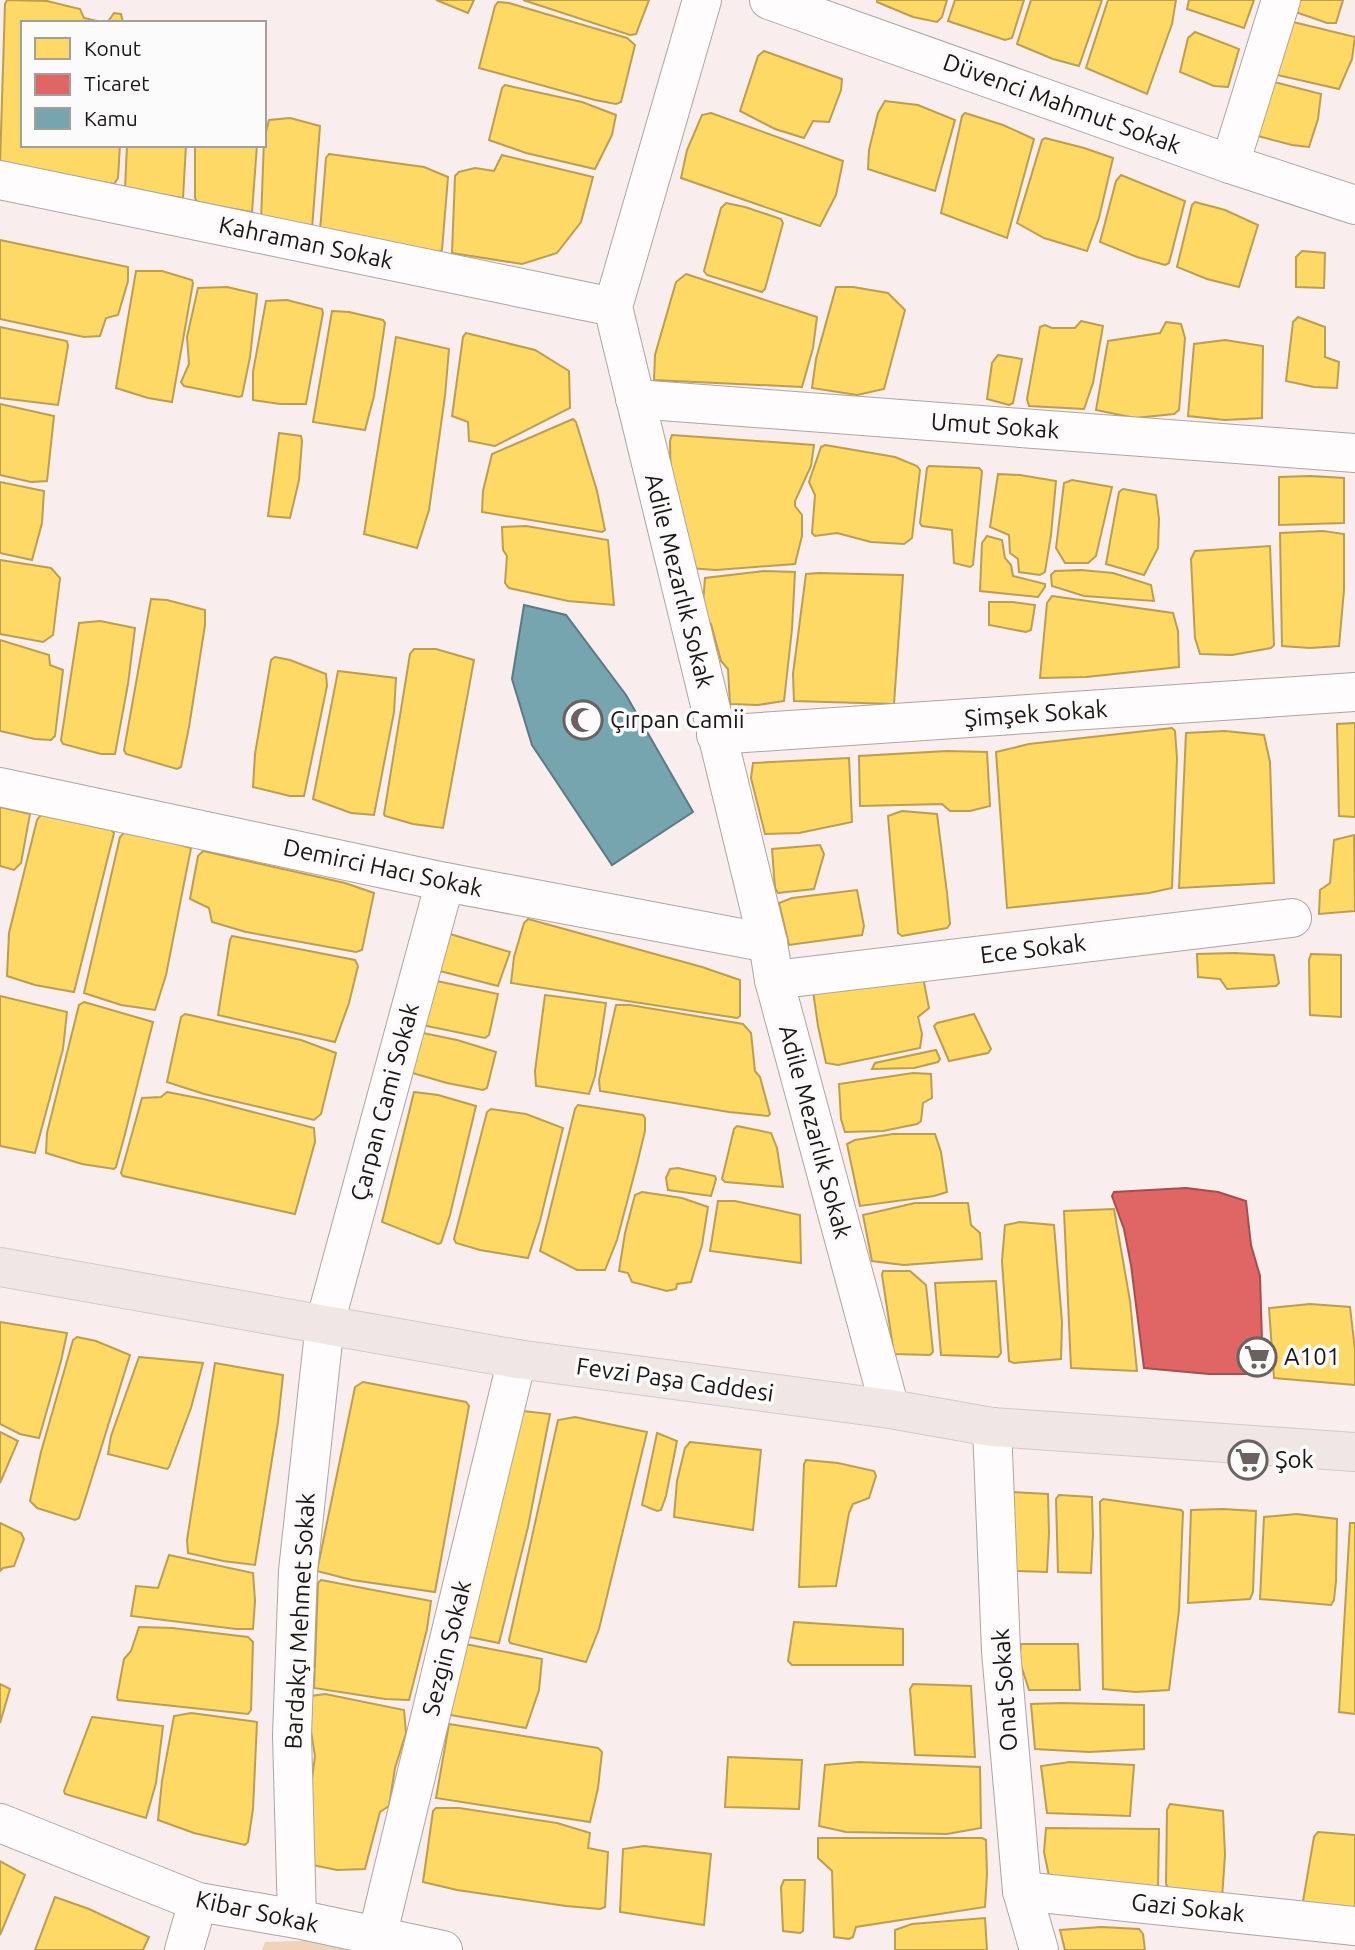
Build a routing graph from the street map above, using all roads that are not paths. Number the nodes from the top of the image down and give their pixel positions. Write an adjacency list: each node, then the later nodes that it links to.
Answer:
1 (702, 0): 7 (street, Adile Mezarlık Sokak)
2 (769, 0): 4 (street, Düvenci Mahmut Sokak)
3 (1281, 0): 4 (street)
4 (1230, 164): 6 (street, Düvenci Mahmut Sokak)
5 (0, 180): 7 (street, Kahraman Sokak)
6 (1355, 205)
7 (613, 307): 8 (street, Adile Mezarlık Sokak)
8 (635, 399): 9 (street, Umut Sokak); 11 (street, Adile Mezarlık Sokak)
9 (1355, 453)
10 (1355, 692): 11 (street, Şimşek Sokak)
11 (716, 735): 15 (street, Adile Mezarlık Sokak)
12 (0, 787): 13 (street, Demirci Hacı Sokak)
13 (445, 882): 15 (street, Demirci Hacı Sokak); 18 (street, Çarpan Cami Sokak)
14 (1292, 918): 16 (street, Ece Sokak)
15 (768, 943): 16 (street, Adile Mezarlık Sokak)
16 (774, 980): 20 (street, Adile Mezarlık Sokak)
17 (0, 1267): 18 (main road, Fevzi Paşa Caddesi)
18 (325, 1323): 19 (main road, Fevzi Paşa Caddesi); 26 (street, Bardakçı Mehmet Sokak)
19 (517, 1359): 20 (main road, Fevzi Paşa Caddesi); 28 (street, Sezgin Sokak)
20 (890, 1409): 21 (main road, Fevzi Paşa Caddesi)
21 (992, 1427): 22 (main road, Fevzi Paşa Caddesi); 24 (street, Onat Sokak)
22 (1355, 1452)
23 (0, 1823): 25 (street, Kibar Sokak)
24 (1021, 1891): 27 (street, Gazi Sokak); 31 (street, Onat Sokak)
25 (198, 1902): 26 (street, Kibar Sokak); 29 (street)
26 (297, 1919): 28 (street, Kibar Sokak)
27 (1355, 1926)
28 (377, 1937): 30 (street, Kibar Sokak)
29 (184, 1950)
30 (443, 1950)
31 (1039, 1950)

